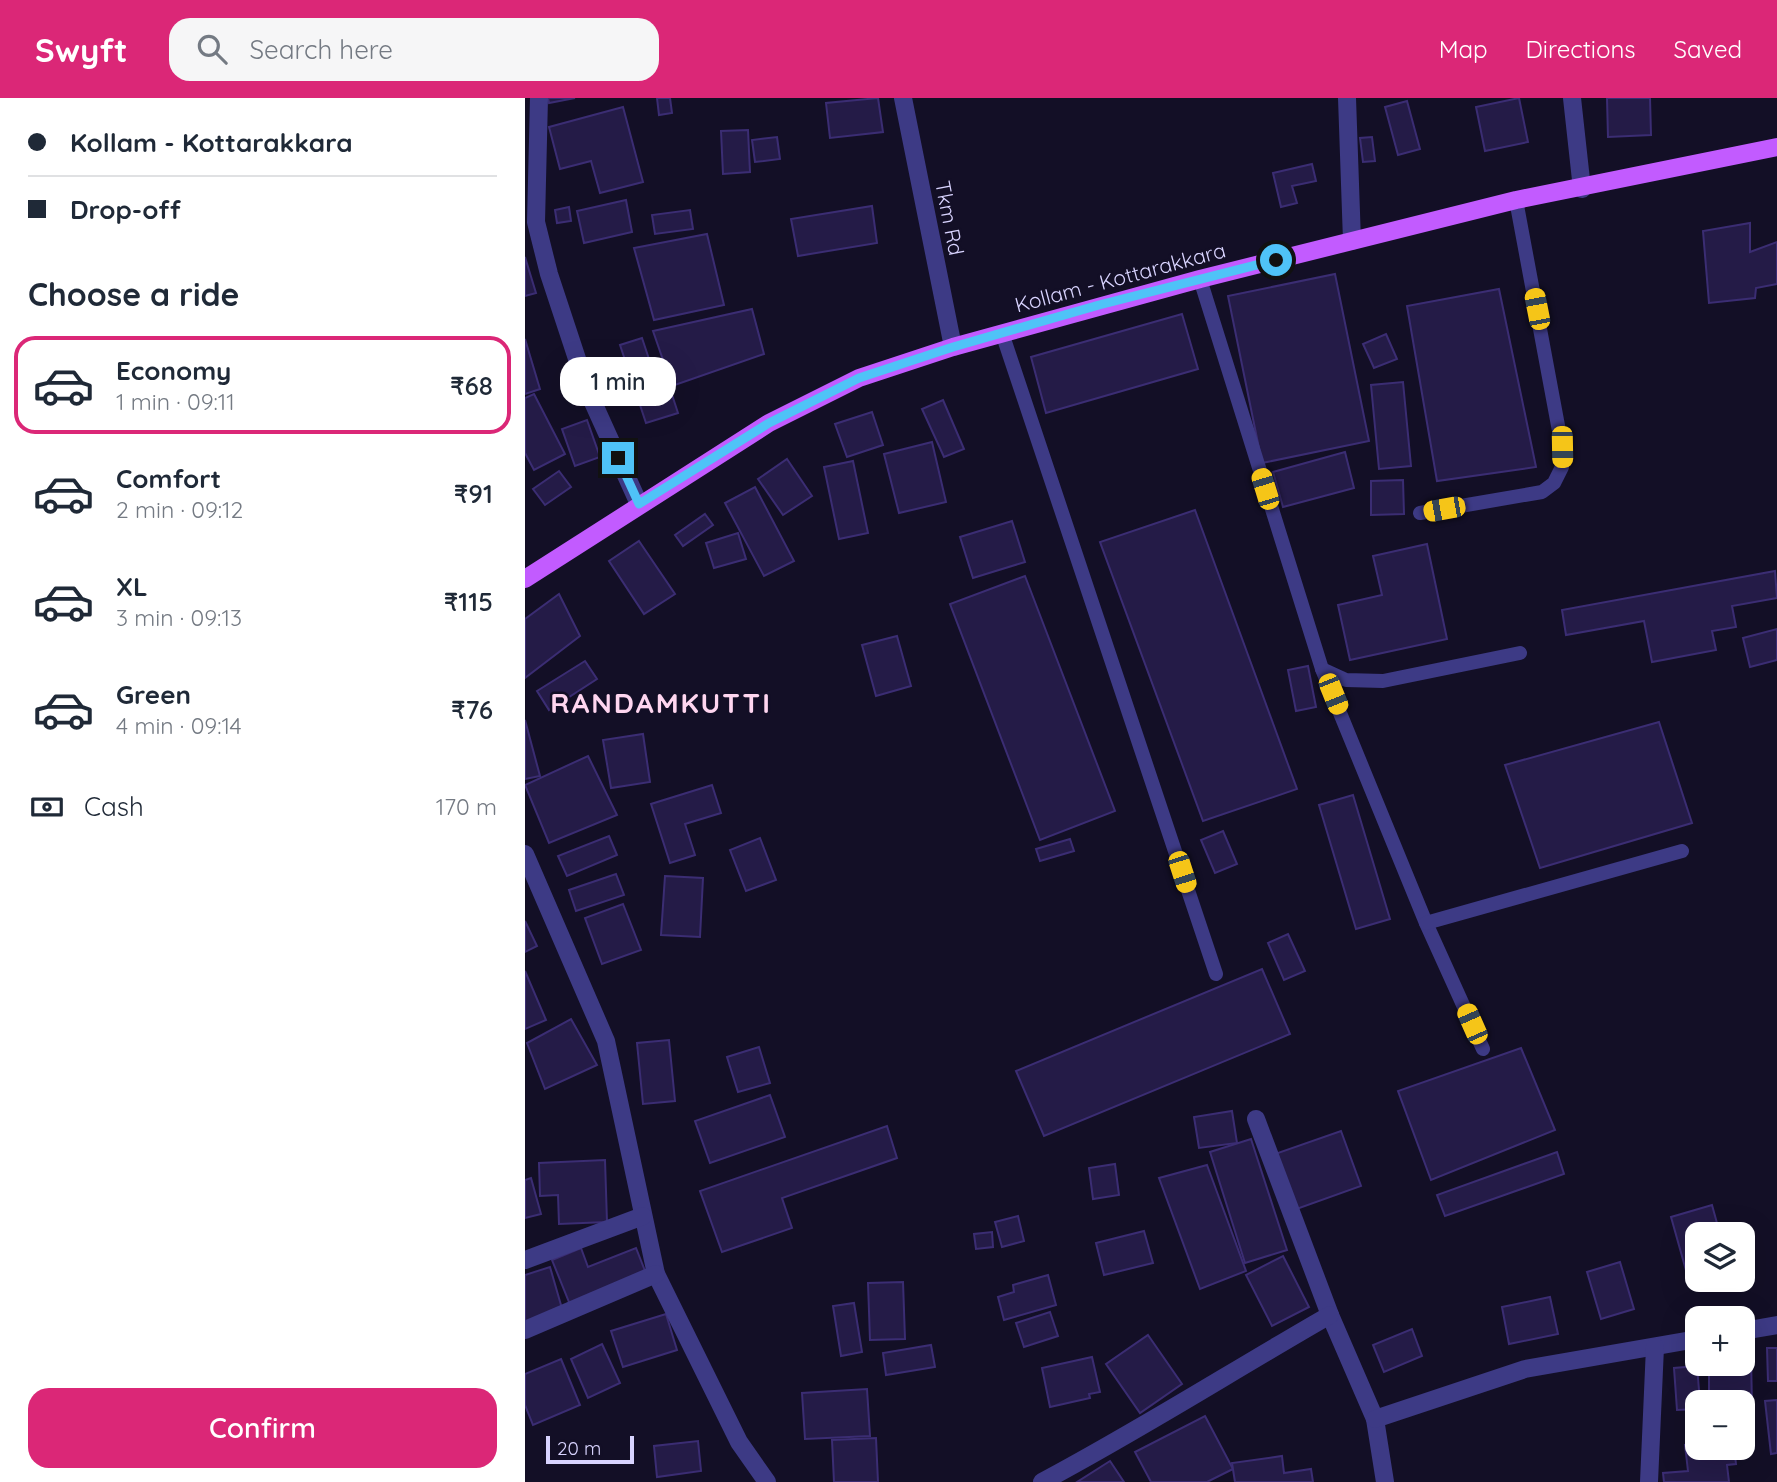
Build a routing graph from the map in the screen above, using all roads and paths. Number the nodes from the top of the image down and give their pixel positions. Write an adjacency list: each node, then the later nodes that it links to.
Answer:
1 (539, 98): 8 (street)
2 (903, 98): 12 (street, Tkm Rd)
3 (1346, 98): 9 (street)
4 (1571, 98): 6 (street)
5 (1777, 146): 6 (main road, Kollam - Kottarakkara)
6 (1582, 189): 7 (main road, Kollam - Kottarakkara)
7 (1516, 200): 9 (main road, Kollam - Kottarakkara); 14 (lane)
8 (531, 223): 13 (street)
9 (1352, 241): 10 (main road, Kollam - Kottarakkara)
10 (1200, 279): 11 (main road, Kollam - Kottarakkara); 17 (lane)
11 (1002, 332): 12 (main road, Kollam - Kottarakkara); 21 (lane)
12 (953, 347): 13 (main road, Kollam - Kottarakkara)
13 (639, 504): 15 (main road, Kollam - Kottarakkara)
14 (1419, 513)
15 (525, 579)
16 (1520, 653): 17 (lane)
17 (1322, 669): 20 (lane)
18 (1682, 850): 20 (lane)
19 (525, 854): 24 (street)
20 (1426, 923): 22 (lane)
21 (1216, 974)
22 (1483, 1049)
23 (1256, 1119): 27 (street)
24 (642, 1216): 25 (street); 26 (street)
25 (525, 1260)
26 (656, 1274): 30 (street); 35 (street)
27 (1330, 1315): 33 (street); 34 (street)
28 (1777, 1325): 29 (street)
29 (1755, 1329)
30 (525, 1330)
31 (1685, 1341): 32 (street)
32 (1655, 1347): 33 (street); 37 (street)
33 (1375, 1419): 36 (street)
34 (1053, 1480)
35 (767, 1482)
36 (1385, 1482)
37 (1649, 1482)

